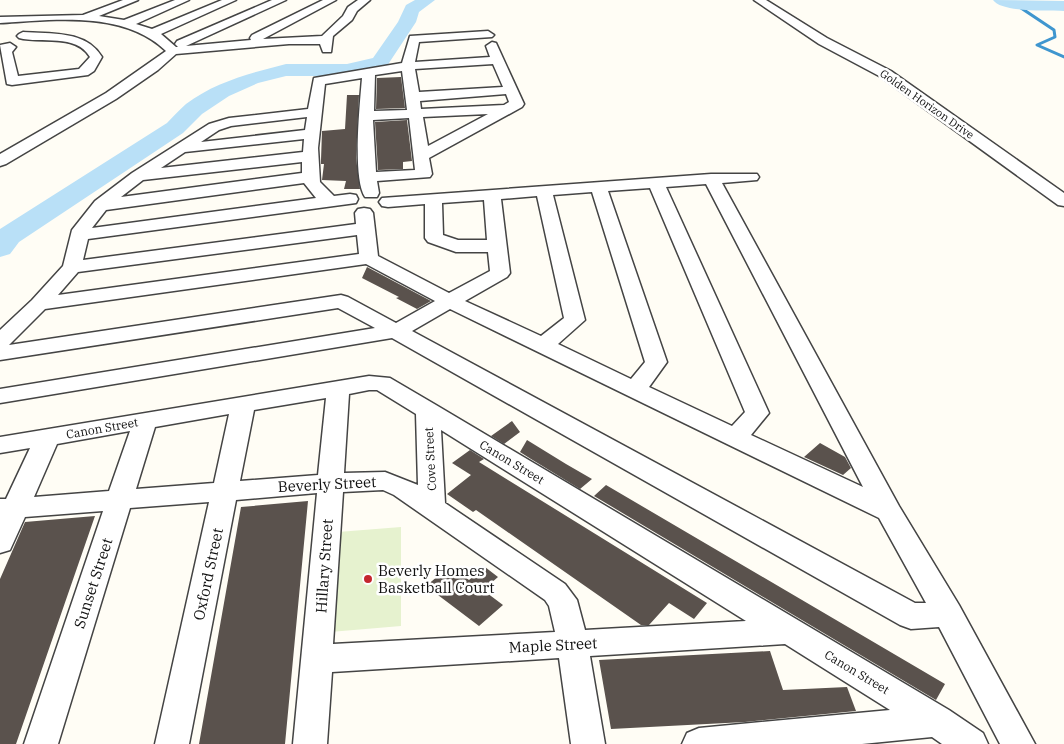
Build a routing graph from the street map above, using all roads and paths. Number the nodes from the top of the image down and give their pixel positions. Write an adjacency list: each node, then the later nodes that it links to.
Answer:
1 (132, 0): 9 (street)
2 (184, 0): 13 (street)
3 (231, 0): 14 (street)
4 (281, 0): 19 (street)
5 (331, 0): 16 (street)
6 (365, 0): 16 (street)
7 (759, 0): 47 (street, Golden Horizon Drive)
8 (50, 6): 11 (street)
9 (86, 17): 10 (street); 13 (street)
10 (37, 18): 11 (street); 15 (street)
11 (18, 19): 12 (street)
12 (0, 20)
13 (125, 24): 14 (street)
14 (152, 32): 19 (street)
15 (23, 36): 18 (street); 18 (street)
16 (244, 45): 19 (street)
17 (490, 45): 21 (street); 22 (street); 24 (street)
18 (5, 48)
19 (172, 50): 36 (street)
20 (430, 51): 21 (street)
21 (412, 52): 22 (street)
22 (408, 66): 23 (street); 27 (street)
23 (369, 72): 29 (street); 31 (street)
24 (505, 75): 25 (street); 26 (street)
25 (486, 76)
26 (511, 90): 27 (street); 28 (street)
27 (412, 97): 30 (street)
28 (508, 109): 30 (street); 35 (street)
29 (316, 112): 32 (street); 33 (street)
30 (415, 114): 31 (street); 35 (street)
31 (366, 116): 48 (street)
32 (313, 134): 33 (street); 34 (street)
33 (178, 149): 37 (street)
34 (311, 156): 37 (street); 39 (street)
35 (421, 156): 48 (street)
36 (0, 161)
37 (138, 176): 49 (street)
38 (751, 177): 40 (street)
39 (311, 178): 46 (street); 49 (street)
40 (710, 179): 41 (street); 74 (street)
41 (656, 183): 42 (street); 67 (street)
42 (599, 188): 43 (street); 61 (street)
43 (544, 192): 44 (street); 58 (street)
44 (492, 196): 45 (street); 51 (street)
45 (433, 200): 48 (street); 51 (street)
46 (330, 201): 48 (street); 50 (street)
47 (1064, 201)
48 (368, 202): 52 (street); 53 (street)
49 (101, 205): 50 (street)
50 (80, 235): 53 (street)
51 (497, 246): 54 (street)
52 (369, 258): 54 (street); 55 (street)
53 (72, 267): 55 (street)
54 (451, 302): 56 (street); 58 (street)
55 (39, 304): 57 (street)
56 (397, 331): 59 (street); 62 (street); 76 (street)
57 (0, 342)
58 (542, 346): 61 (street)
59 (0, 353)
60 (338, 388): 63 (street, Canon Street); 64 (street, Canon Street); 69 (street, Hillary Street)
61 (635, 390): 67 (street)
62 (0, 396)
63 (243, 404): 65 (street, Canon Street); 70 (street, Oxford Street)
64 (428, 410): 73 (street, Cove Street); 77 (street, Canon Street)
65 (146, 421): 66 (street, Canon Street); 71 (street, Sunset Street)
66 (47, 438): 68 (street, Canon Street); 72 (street)
67 (734, 438): 74 (street)
68 (0, 445)
69 (330, 483): 70 (street, Beverly Street); 73 (street, Beverly Street); 79 (street, Hillary Street)
70 (226, 491): 71 (street, Beverly Street); 82 (street, Oxford Street)
71 (121, 498): 72 (street, Beverly Street); 81 (street, Sunset Street)
72 (8, 508): 75 (street)
73 (432, 508): 78 (street, Beverly Street)
74 (889, 511): 76 (street)
75 (0, 542)
76 (948, 614): 87 (street)
77 (790, 631): 78 (street, Maple Street); 80 (street, Canon Street)
78 (572, 644): 79 (street, Maple Street); 84 (street, Beverly Street)
79 (317, 659): 83 (street, Hillary Street)
80 (937, 721): 85 (street); 86 (street, Canon Street)
81 (41, 744)
82 (172, 744)
83 (310, 744)
84 (588, 744)
85 (699, 744)
86 (970, 744)
87 (1018, 744)

